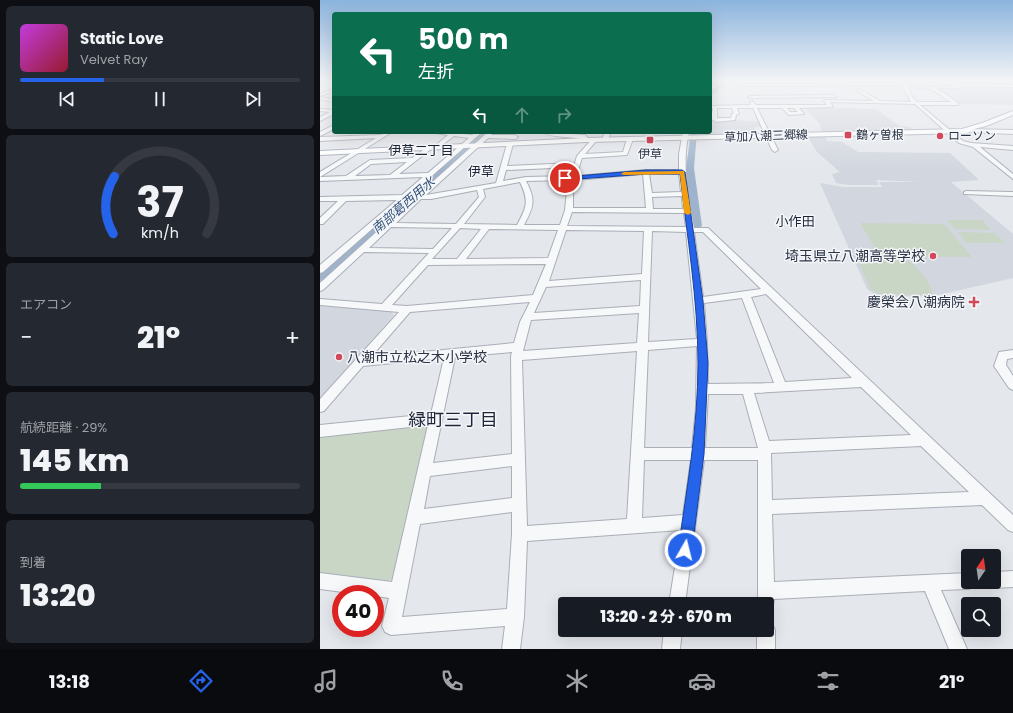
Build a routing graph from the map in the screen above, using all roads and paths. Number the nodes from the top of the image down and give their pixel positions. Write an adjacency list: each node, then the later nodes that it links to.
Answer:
1 (322, 110): 8 (street)
2 (713, 110): 3 (street)
3 (735, 110)
4 (757, 110): 28 (street)
5 (786, 110): 6 (street)
6 (800, 110)
7 (924, 110): 14 (street)
8 (332, 112)
9 (332, 113): 11 (street)
10 (1013, 113): 15 (main road, 草加八潮三郷線)
11 (320, 119): 12 (street)
12 (332, 120)
13 (332, 128): 18 (street)
14 (948, 131): 15 (main road, 草加八潮三郷線); 28 (main road, 草加八潮三郷線); 37 (street)
15 (967, 131): 16 (street)
16 (997, 132): 17 (street); 35 (street)
17 (1013, 132)
18 (320, 134)
19 (356, 134): 29 (street)
20 (386, 134): 27 (street)
21 (446, 134): 25 (street)
22 (477, 134): 30 (street)
23 (488, 134): 31 (street); 38 (street)
24 (554, 134): 32 (street)
25 (452, 135): 30 (street); 39 (street)
26 (685, 135): 28 (main road, 草加八潮三郷線); 34 (main road, 草加八潮三郷線); 50 (street)
27 (382, 136): 29 (street); 43 (street)
28 (770, 136): 42 (street)
29 (350, 137): 33 (street)
30 (473, 137): 38 (street)
31 (515, 137)
32 (599, 138): 34 (main road, 草加八潮三郷線); 36 (main road, 草加八潮三郷線); 45 (street)
33 (320, 139)
34 (630, 139): 45 (street)
35 (1010, 139)
36 (510, 144): 38 (main road, 草加八潮三郷線); 47 (street)
37 (974, 145): 41 (street); 54 (street)
38 (470, 146): 39 (main road, 草加八潮三郷線); 52 (street); 65 (street)
39 (437, 147): 40 (main road, 草加八潮三郷線)
40 (429, 148): 43 (main road, 草加八潮三郷線); 46 (street)
41 (1013, 148)
42 (775, 150)
43 (357, 151): 44 (main road, 草加八潮三郷線); 51 (street)
44 (321, 153)
45 (580, 156): 48 (street)
46 (413, 160): 53 (street); 56 (street)
47 (503, 168): 48 (street); 58 (street)
48 (574, 172): 49 (street); 57 (street); 68 (street)
49 (646, 172): 50 (street); 63 (street)
50 (682, 172): 61 (street)
51 (320, 175)
52 (431, 175): 53 (street); 64 (street)
53 (391, 177): 56 (street)
54 (1013, 177)
55 (320, 179): 56 (street)
56 (346, 179)
57 (522, 180): 58 (street); 75 (street)
58 (499, 184): 59 (street)
59 (479, 188): 65 (street); 73 (street)
60 (966, 193): 62 (street)
61 (685, 194): 63 (street); 70 (street)
62 (1013, 194)
63 (648, 195): 69 (street)
64 (406, 197): 65 (street); 66 (street); 84 (street)
65 (418, 197): 72 (street)
66 (345, 198): 67 (street); 71 (street)
67 (320, 199)
68 (569, 210): 69 (street); 76 (street)
69 (650, 211): 70 (street)
70 (688, 211): 78 (street)
71 (320, 222)
72 (389, 225): 73 (street); 79 (street)
73 (457, 226): 74 (street); 80 (street)
74 (486, 227): 75 (street); 83 (street)
75 (519, 228): 76 (street)
76 (563, 228): 77 (street); 81 (street)
77 (648, 230): 78 (street); 85 (street)
78 (690, 230): 88 (street); 91 (street)
79 (361, 250): 80 (street); 87 (street)
80 (435, 251): 82 (street)
81 (552, 261): 83 (street); 86 (street)
82 (426, 262): 83 (street); 93 (street)
83 (459, 262)
84 (320, 270)
85 (645, 277): 86 (street); 95 (street)
86 (544, 284): 90 (street)
87 (320, 288)
88 (769, 291): 89 (street); 103 (street)
89 (746, 295): 91 (street); 105 (street)
90 (536, 298): 94 (street); 96 (street)
91 (699, 301): 97 (street)
92 (320, 302): 93 (street)
93 (384, 307): 94 (street)
94 (406, 309): 102 (street)
95 (644, 309): 96 (street); 98 (street)
96 (527, 317): 99 (street)
97 (702, 342): 98 (street); 107 (street)
98 (642, 346): 99 (street); 113 (street)
99 (517, 352): 100 (street); 115 (street)
100 (450, 354): 102 (street); 109 (street)
101 (1013, 354): 104 (street)
102 (360, 362): 108 (street)
103 (863, 382): 105 (street); 111 (street)
104 (1013, 385)
105 (781, 386): 106 (street)
106 (747, 388): 107 (street); 112 (street)
107 (703, 389): 114 (street)
108 (320, 407)
109 (435, 419): 110 (street); 116 (street)
110 (320, 431)
111 (922, 439): 112 (street); 117 (street)
112 (764, 450): 114 (street); 119 (street)
113 (638, 454): 114 (street); 123 (street)
114 (698, 454): 121 (street)
115 (519, 459): 116 (street); 118 (street)
116 (426, 470): 120 (street)
117 (983, 496): 119 (street); 122 (street)
118 (520, 504): 120 (street); 124 (street)
119 (765, 507): 132 (street)
120 (414, 518): 130 (street)
121 (688, 522): 123 (street); 131 (street)
122 (1013, 525)
123 (634, 526): 124 (street)
124 (520, 534): 134 (street)
125 (1013, 579): 126 (street)
126 (1001, 580)
127 (320, 581): 130 (street)
128 (961, 582): 129 (street)
129 (930, 584): 133 (street); 140 (street)
130 (398, 591): 134 (street)
131 (678, 597)
132 (766, 597)
133 (774, 597)
134 (515, 617): 137 (street)
135 (672, 637): 138 (street)
136 (766, 637): 139 (street)
137 (510, 649)
138 (671, 649)
139 (766, 649)
140 (958, 649)

